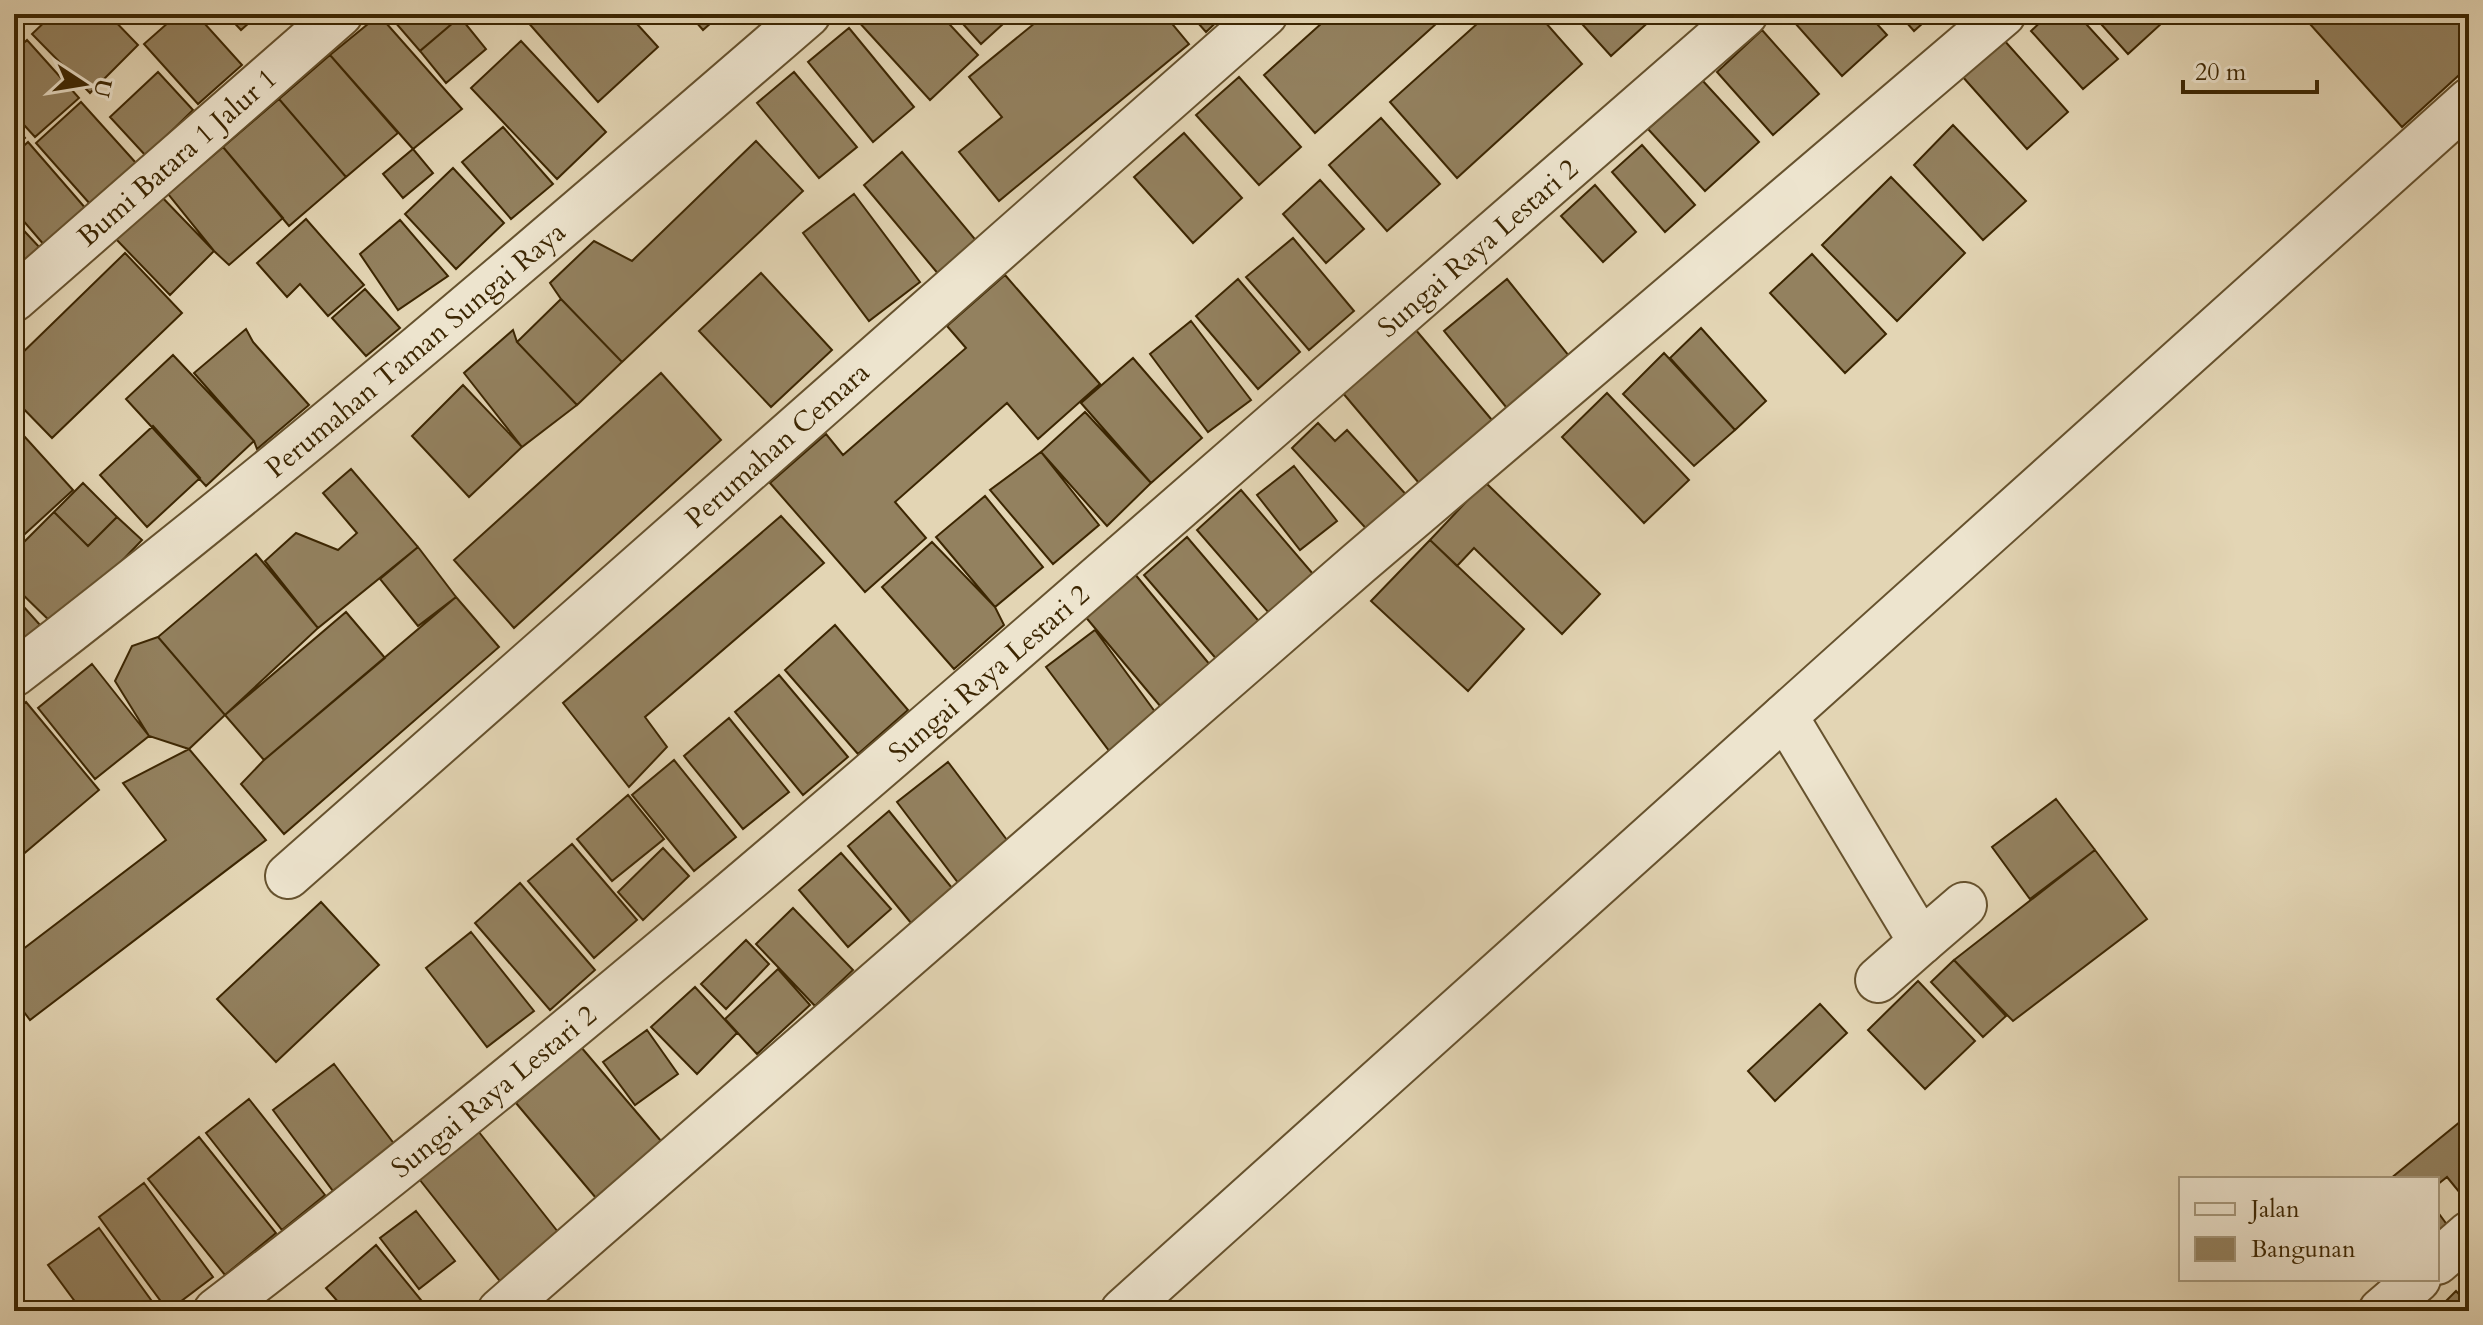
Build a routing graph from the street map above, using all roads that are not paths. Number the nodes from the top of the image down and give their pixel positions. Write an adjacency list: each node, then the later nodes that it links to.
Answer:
1 (340, 14): 7 (street, Bumi Batara 1 Jalur 1)
2 (808, 14): 8 (street, Perumahan Taman Sungai Raya)
3 (1265, 14): 10 (street, Perumahan Cemara)
4 (1745, 14): 15 (street, Sungai Raya Lestari 2)
5 (2003, 14): 16 (street)
6 (2469, 101): 9 (street)
7 (14, 299)
8 (14, 674)
9 (1785, 716): 12 (street); 17 (street)
10 (288, 876)
11 (1964, 905): 12 (street)
12 (1921, 942): 13 (street)
13 (1878, 980)
14 (2420, 1281): 18 (street)
15 (216, 1311)
16 (500, 1311)
17 (1123, 1311)
18 (2381, 1311)

